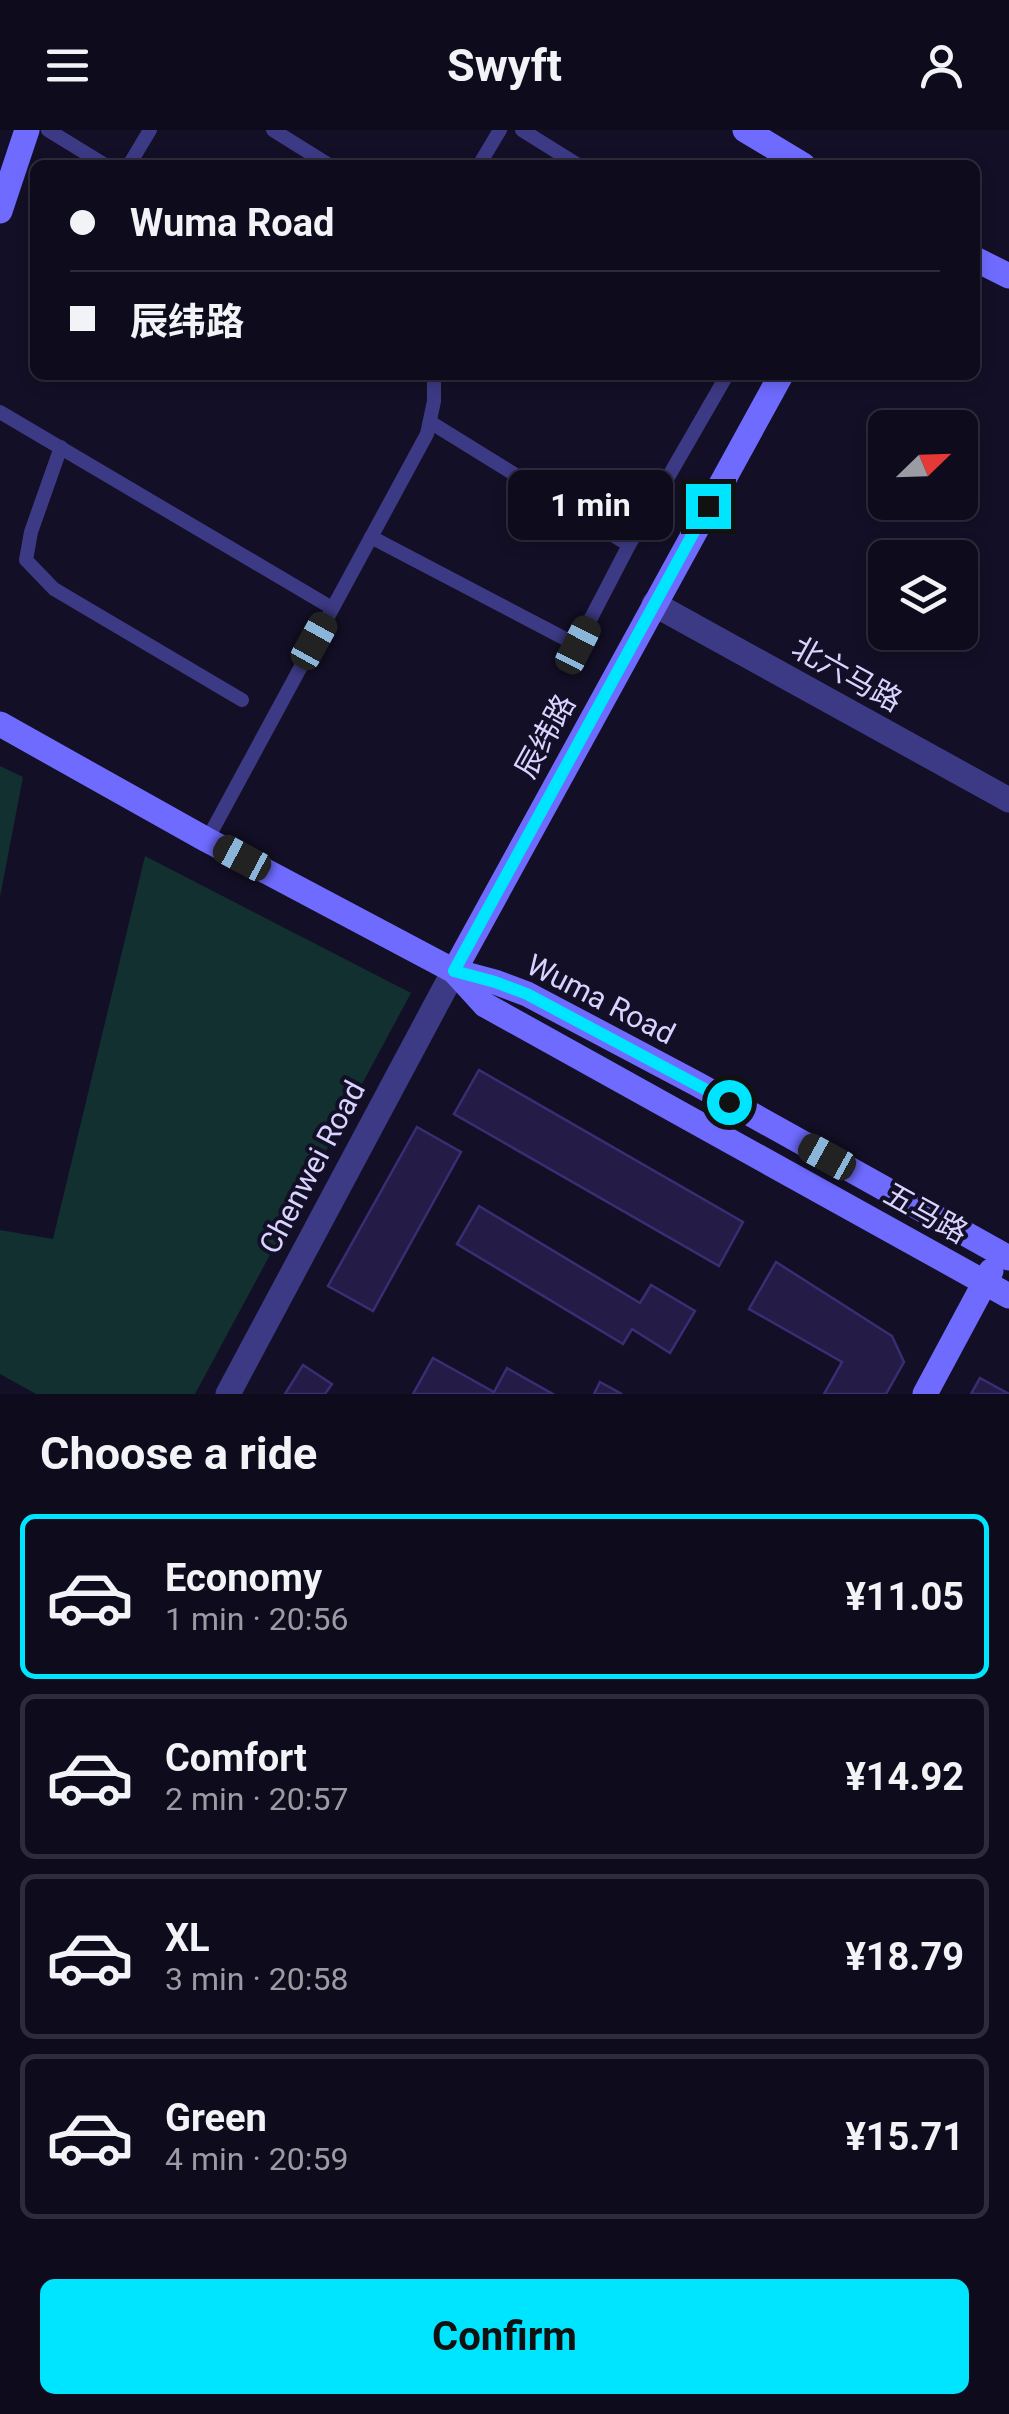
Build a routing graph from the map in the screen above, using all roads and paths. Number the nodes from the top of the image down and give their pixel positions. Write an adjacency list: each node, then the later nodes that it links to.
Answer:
1 (27, 130): 14 (main road)
2 (150, 130): 9 (lane)
3 (274, 130): 10 (lane)
4 (500, 130): 11 (lane)
5 (522, 130): 12 (lane)
6 (745, 130): 13 (main road)
7 (56, 132): 8 (lane)
8 (98, 160)
9 (132, 160)
10 (321, 160)
11 (481, 160)
12 (570, 160)
13 (795, 160)
14 (0, 211)
15 (980, 262): 16 (main road)
16 (1009, 276)
17 (434, 380): 21 (lane)
18 (724, 380): 24 (lane)
19 (778, 380): 25 (main road, 辰纬路)
20 (0, 412): 22 (lane)
21 (430, 422): 23 (lane); 24 (lane)
22 (60, 448): 26 (lane); 27 (lane)
23 (371, 536): 24 (lane); 26 (lane)
24 (630, 545)
25 (654, 604): 29 (street, 北六马路); 31 (main road, 辰纬路)
26 (332, 608): 30 (lane)
27 (242, 700)
28 (0, 724): 30 (main road, Wuma Road)
29 (1009, 800)
30 (206, 840): 31 (main road, Wuma Road)
31 (454, 971): 32 (main road, Wuma Road); 34 (main road, 五马路); 36 (street, Chenwei Road)
32 (925, 1212): 33 (main road, Wuma Road); 34 (main road)
33 (1006, 1250): 34 (main road)
34 (978, 1278): 35 (main road, 五马路); 37 (main road)
35 (1009, 1296)
36 (228, 1394)
37 (925, 1394)

